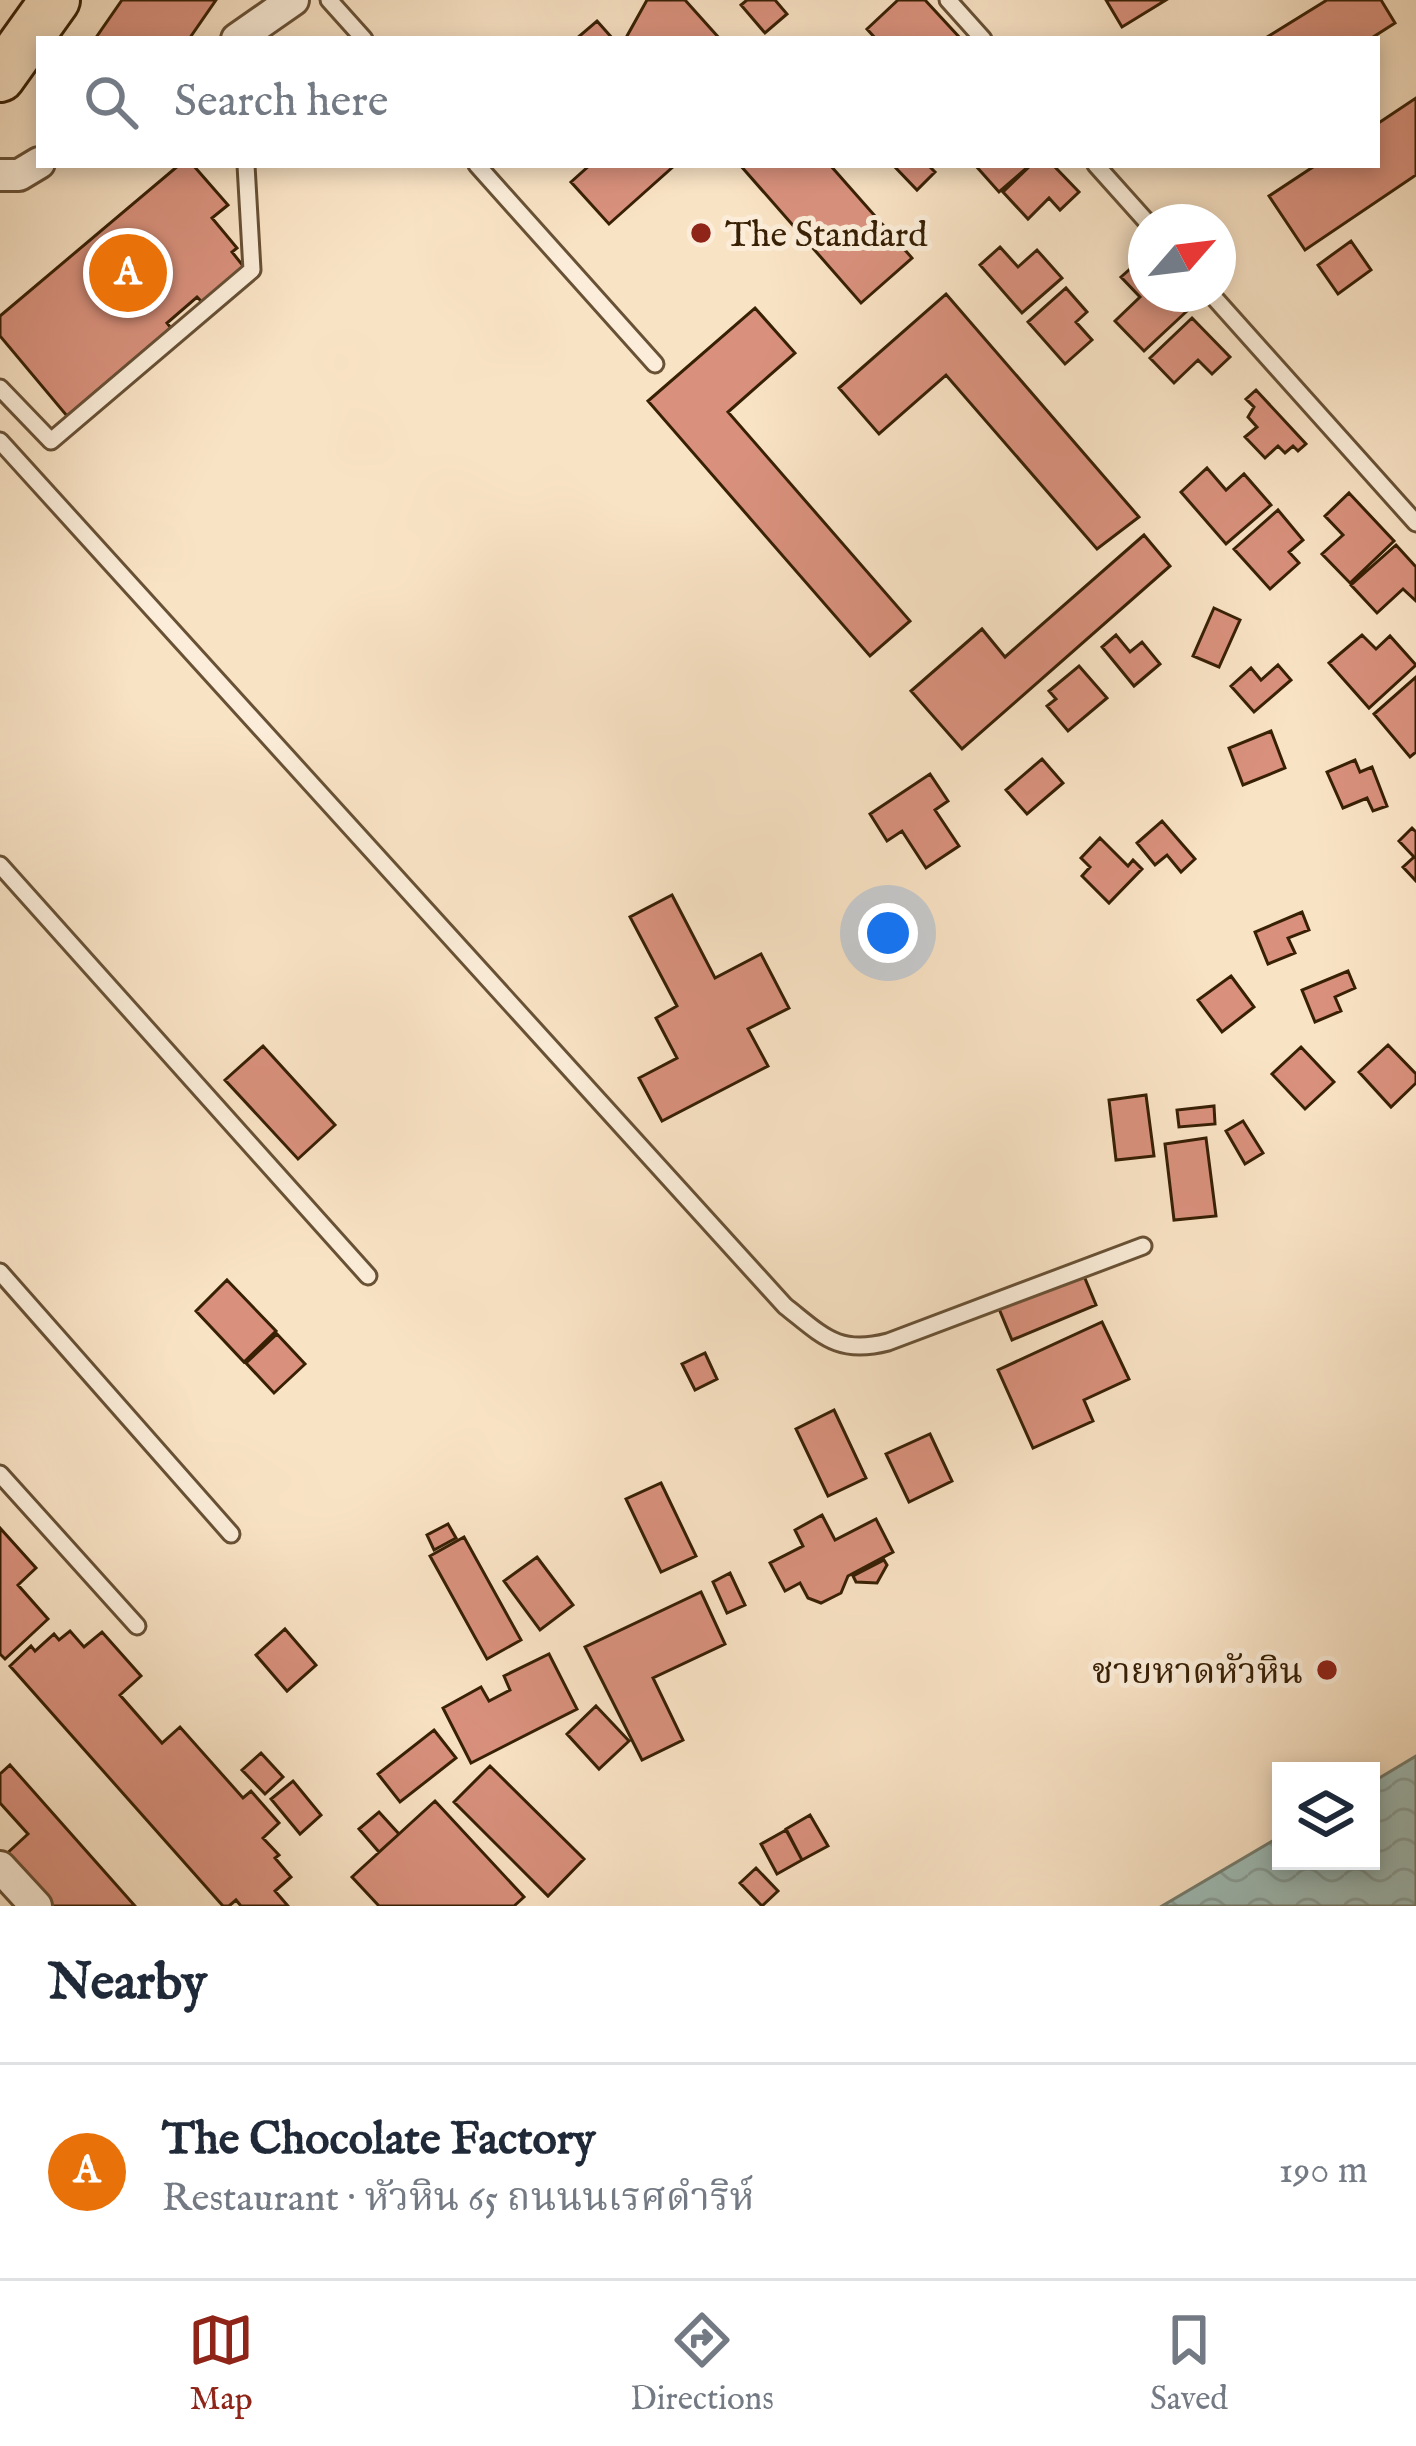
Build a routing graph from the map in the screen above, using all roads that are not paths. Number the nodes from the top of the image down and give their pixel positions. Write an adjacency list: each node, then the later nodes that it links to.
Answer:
1 (55, 0): 8 (main road)
2 (293, 0): 5 (street)
3 (329, 0): 6 (lane)
4 (949, 0): 7 (lane)
5 (241, 36)
6 (361, 36)
7 (980, 36)
8 (0, 77)
9 (36, 165): 13 (street)
10 (246, 168): 17 (lane)
11 (480, 168): 16 (lane)
12 (1099, 168): 14 (lane)
13 (0, 175)
14 (1131, 204)
15 (1227, 312): 19 (lane)
16 (656, 364)
17 (0, 388)
18 (0, 441): 21 (lane)
19 (1416, 524)
20 (0, 865): 23 (lane)
21 (1143, 1246)
22 (0, 1272): 25 (lane)
23 (368, 1276)
24 (0, 1474): 26 (lane)
25 (231, 1534)
26 (137, 1626)
27 (0, 1867): 28 (street)
28 (36, 1906)

